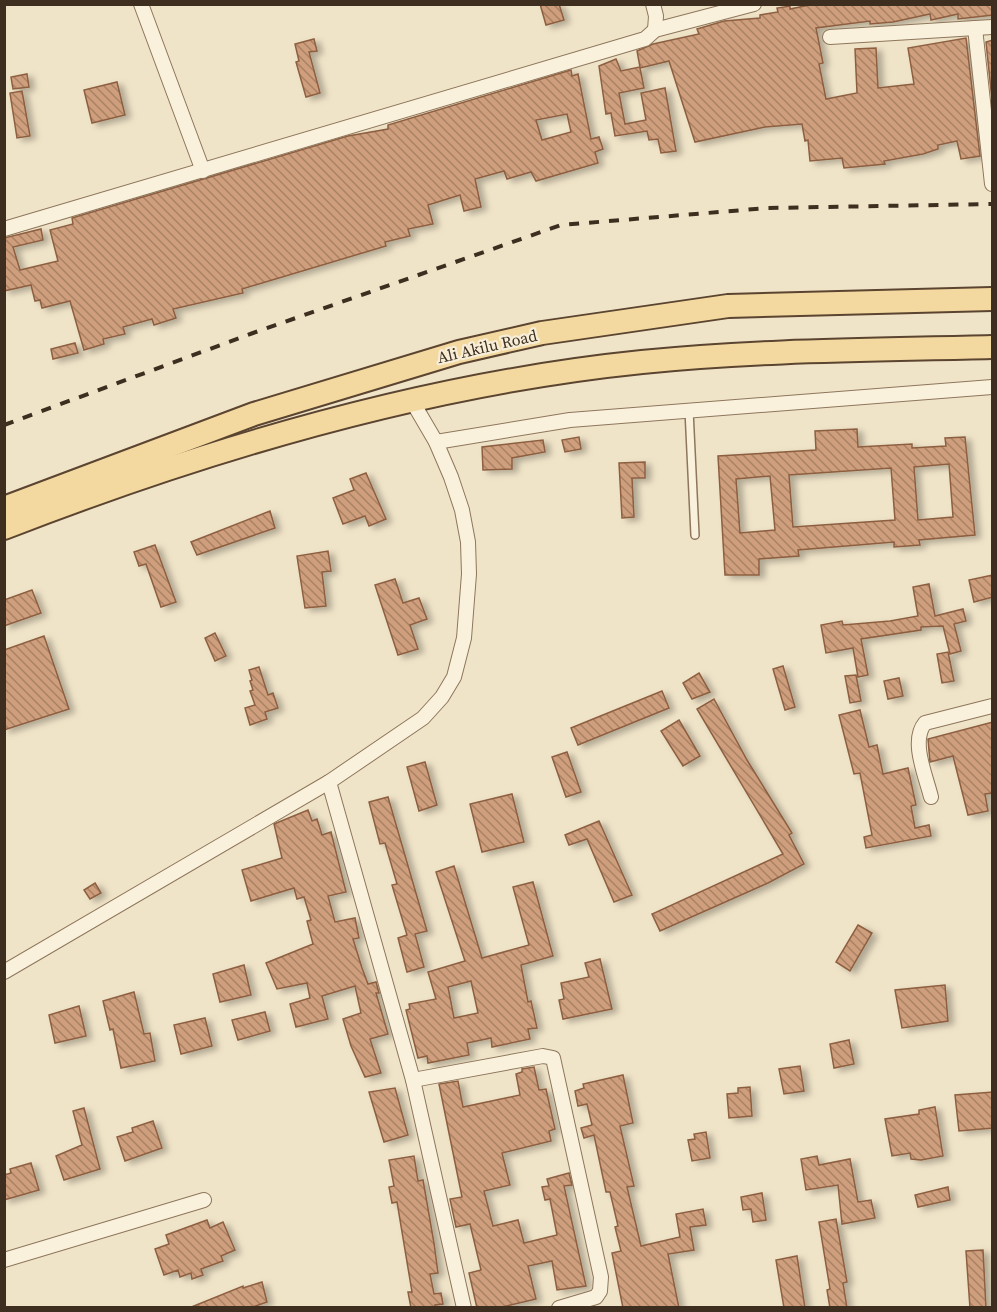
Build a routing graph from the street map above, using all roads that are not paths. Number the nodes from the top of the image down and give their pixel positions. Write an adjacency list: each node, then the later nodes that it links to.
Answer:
1 (141, 4): 8 (street)
2 (652, 4): 6 (street)
3 (754, 4): 6 (street)
4 (993, 27): 5 (street)
5 (975, 28): 7 (street); 9 (street)
6 (655, 30): 8 (street)
7 (830, 37)
8 (203, 171): 10 (street)
9 (993, 184)
10 (4, 229)
11 (993, 299): 17 (main road, Ali Akilu Road)
12 (993, 346): 14 (main road)
13 (993, 387): 15 (street)
14 (412, 401): 16 (street); 18 (main road)
15 (689, 410): 16 (street); 19 (lane)
16 (436, 442): 21 (street)
17 (4, 508)
18 (4, 528)
19 (694, 535)
20 (993, 706): 22 (street)
21 (329, 782): 23 (street); 24 (street)
22 (931, 797)
23 (4, 972)
24 (413, 1080): 27 (street); 28 (street)
25 (204, 1200): 26 (street)
26 (4, 1260)
27 (464, 1308)
28 (559, 1308)

